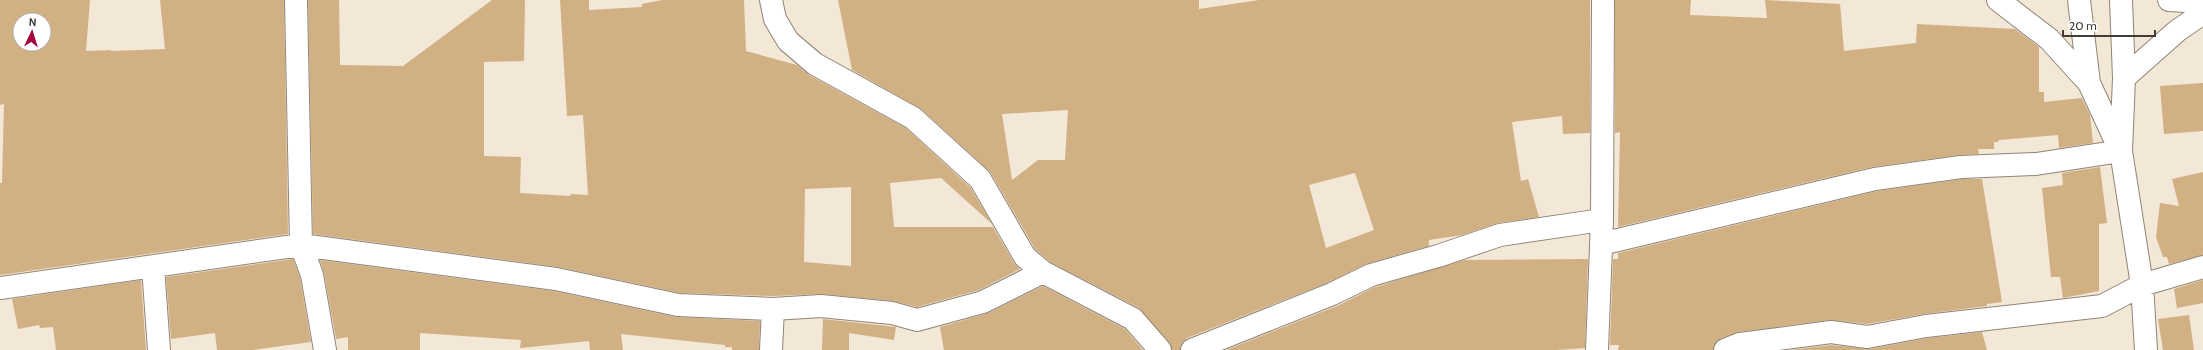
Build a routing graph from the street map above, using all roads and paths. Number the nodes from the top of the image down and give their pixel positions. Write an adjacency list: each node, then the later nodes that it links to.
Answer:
1 (296, 0): 15 (street)
2 (771, 0): 18 (street)
3 (1602, 0): 13 (street)
4 (1998, 0): 11 (street)
5 (2079, 0): 11 (street)
6 (2121, 0): 10 (street)
7 (2169, 0): 8 (street)
8 (2203, 2)
9 (2203, 13): 10 (street)
10 (2124, 78): 12 (street)
11 (2089, 83): 12 (street)
12 (2121, 151): 14 (street); 19 (street)
13 (1602, 220): 14 (street); 26 (street)
14 (1601, 244): 27 (street)
15 (301, 245): 16 (street); 21 (street); 23 (street)
16 (153, 267): 20 (street); 22 (street)
17 (2203, 267): 19 (street)
18 (1042, 272): 21 (street); 25 (street)
19 (2142, 285): 28 (street); 29 (street)
20 (0, 288)
21 (773, 309): 24 (street)
22 (159, 350)
23 (325, 350)
24 (772, 350)
25 (1160, 350)
26 (1192, 350)
27 (1597, 350)
28 (1725, 350)
29 (2146, 350)

